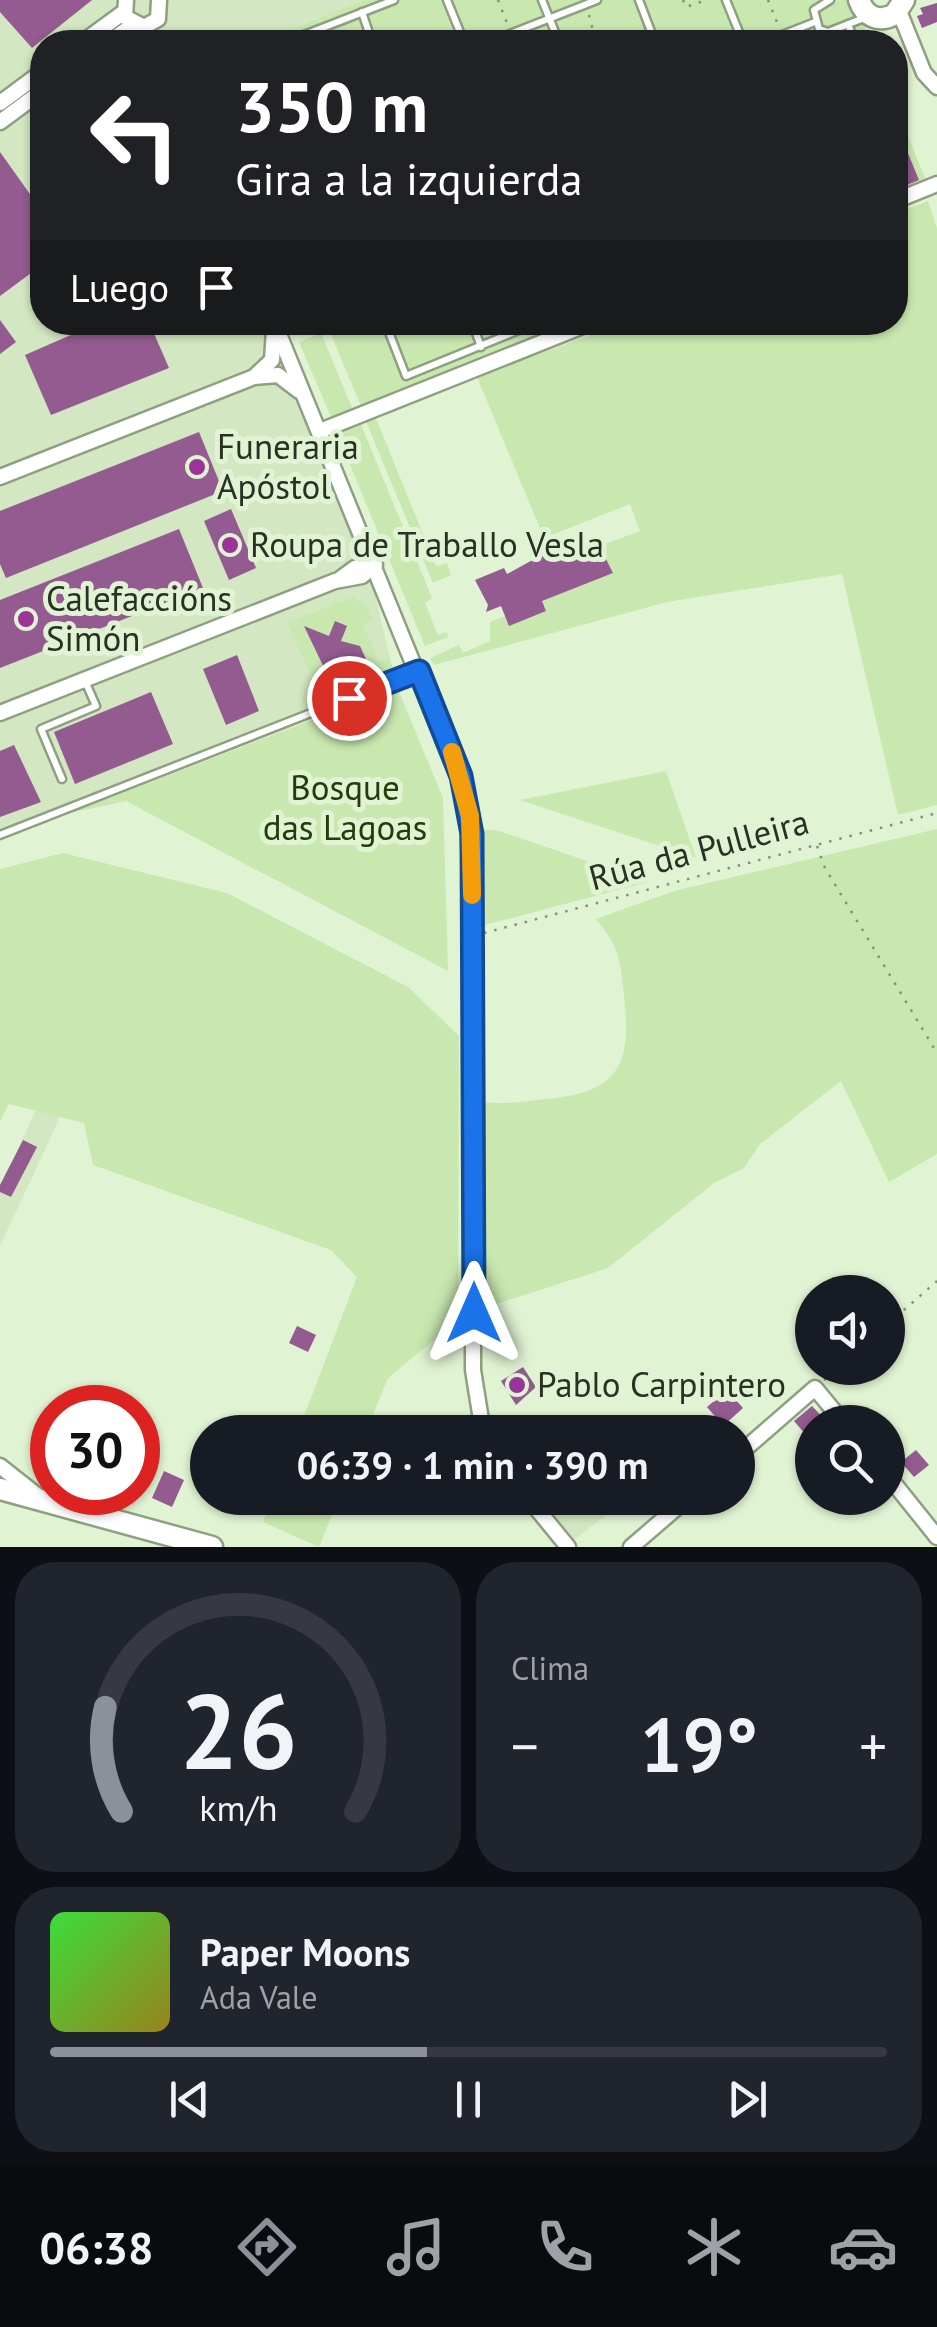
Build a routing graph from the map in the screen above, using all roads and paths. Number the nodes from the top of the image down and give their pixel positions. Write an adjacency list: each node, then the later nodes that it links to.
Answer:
1 (394, 0): 17 (lane)
2 (447, 0): 28 (lane)
3 (498, 0): 29 (path)
4 (542, 0): 18 (lane)
5 (596, 0): 13 (lane)
6 (639, 0): 33 (lane)
7 (682, 0): 8 (path)
8 (706, 0)
9 (726, 0): 34 (lane)
10 (768, 0): 35 (path)
11 (830, 0): 19 (lane)
12 (163, 3): 22 (street)
13 (584, 5): 18 (lane); 32 (path)
14 (901, 5): 16 (main road); 41 (street)
15 (125, 6): 21 (street); 23 (street)
16 (864, 8): 20 (lane)
17 (362, 12): 26 (lane); 27 (lane)
18 (549, 19): 30 (lane); 31 (lane)
19 (815, 22): 36 (lane); 37 (lane)
20 (848, 24): 38 (lane); 39 (lane)
21 (133, 25): 22 (street); 24 (street)
22 (150, 26): 25 (street)
23 (97, 30)
24 (126, 30)
25 (152, 30)
26 (316, 30)
27 (370, 30)
28 (459, 30)
29 (510, 30)
30 (522, 30)
31 (554, 30)
32 (592, 30)
33 (650, 30)
34 (737, 30)
35 (780, 30)
36 (796, 30)
37 (822, 30)
38 (830, 30)
39 (850, 30)
40 (30, 81): 43 (street)
41 (937, 87)
42 (30, 100): 44 (street)
43 (0, 103)
44 (0, 122)
45 (937, 184): 46 (street)
46 (908, 196)
47 (274, 335): 55 (street)
48 (279, 335): 54 (street)
49 (389, 335): 53 (lane)
50 (477, 335): 53 (lane)
51 (508, 335): 53 (lane)
52 (560, 335): 58 (street)
53 (481, 346)
54 (285, 350): 55 (street); 56 (street)
55 (275, 367): 56 (street); 57 (street); 59 (street)
56 (294, 372): 57 (street)
57 (304, 395): 58 (street)
58 (320, 431): 60 (street)
59 (0, 477)
60 (364, 537): 61 (street); 62 (street)
61 (375, 565): 62 (street); 63 (street)
62 (340, 579): 63 (street); 65 (street)
63 (387, 596): 64 (street)
64 (419, 671): 69 (lane); 71 (street)
65 (85, 680): 66 (street); 67 (lane)
66 (0, 713)
67 (62, 779)
68 (937, 813): 70 (path, Rúa da Pulleira)
69 (0, 835)
70 (817, 845): 71 (path, Rúa da Pulleira); 72 (path)
71 (473, 936): 78 (street)
72 (937, 1053)
73 (937, 1281): 74 (path)
74 (905, 1309)
75 (818, 1385): 76 (path)
76 (815, 1388): 77 (street); 79 (street)
77 (829, 1405)
78 (480, 1415)
79 (755, 1439)
80 (5, 1480): 85 (main road)
81 (905, 1497): 84 (street)
82 (542, 1515): 86 (street)
83 (668, 1515): 87 (street)
84 (937, 1537)
85 (212, 1547)
86 (568, 1547)
87 (631, 1547)

